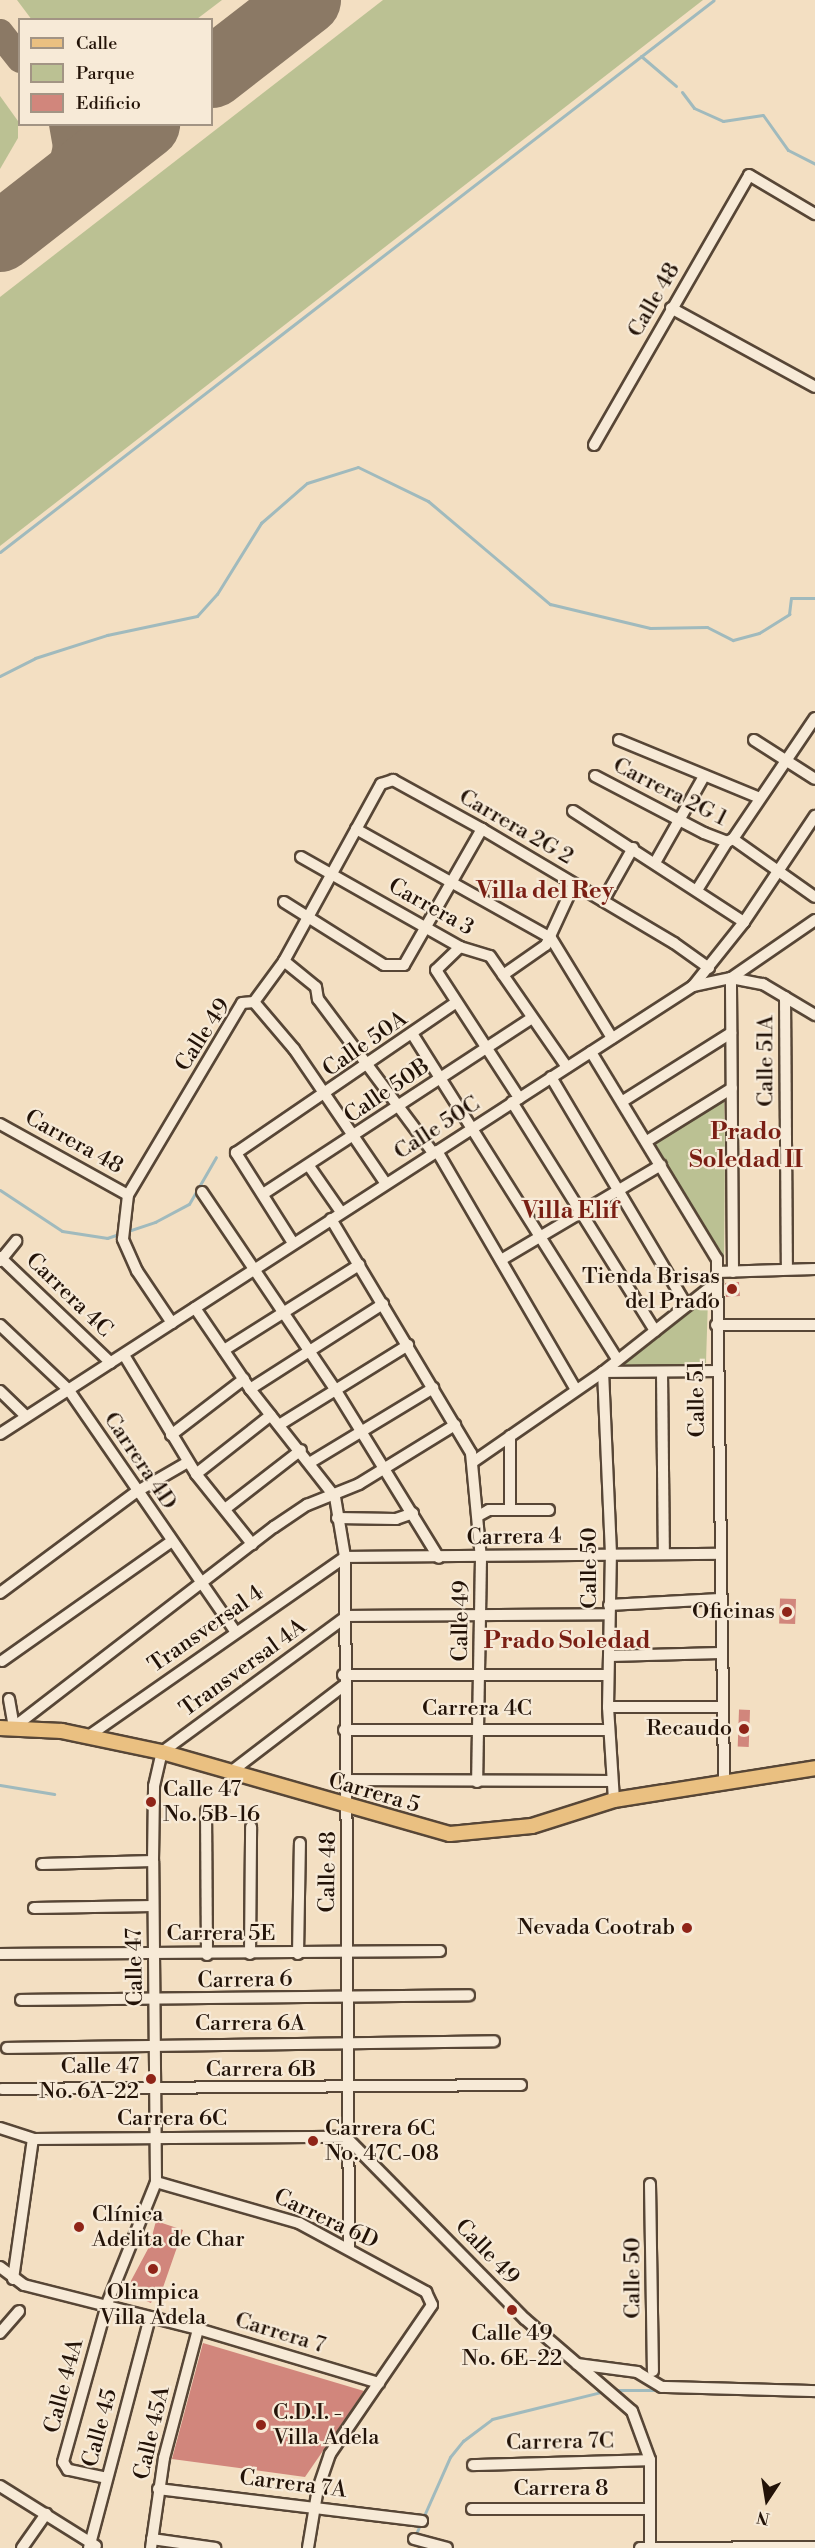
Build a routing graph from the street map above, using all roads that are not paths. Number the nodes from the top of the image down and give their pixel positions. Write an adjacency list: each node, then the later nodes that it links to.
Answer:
1 (815, 214): 2 (street, Calle 48)
2 (671, 308): 3 (street); 4 (street, Calle 48)
3 (815, 387)
4 (594, 445)
5 (815, 718): 8 (street)
6 (619, 740): 10 (street)
7 (754, 740): 8 (street)
8 (785, 762): 11 (street); 13 (street)
9 (595, 776): 16 (street, Carrera 2G 1)
10 (704, 776): 13 (street); 16 (street)
11 (815, 779)
12 (393, 780): 17 (street, Calle 49); 18 (street, Carrera 2G 2)
13 (760, 798): 19 (street)
14 (573, 811): 20 (street)
15 (815, 816): 23 (street, Calle 50C)
16 (681, 819): 19 (street, Carrera 2G 1); 22 (street)
17 (356, 829): 24 (street, Calle 49); 25 (street)
18 (482, 829): 25 (street); 26 (street, Carrera 2G 2)
19 (730, 840): 23 (street, Carrera 2G 1); 27 (street)
20 (633, 848): 22 (street); 29 (street)
21 (301, 856): 24 (street, Carrera 3)
22 (656, 861): 27 (street)
23 (776, 870): 28 (street, Carrera 2G 1); 33 (street, Calle 50C)
24 (333, 875): 31 (street, Calle 49); 34 (street, Carrera 3)
25 (453, 882): 34 (street); 35 (street)
26 (574, 884): 29 (street, Carrera 2G 2); 35 (street)
27 (697, 890): 33 (street)
28 (815, 897)
29 (603, 901): 38 (street, Carrera 2G 2)
30 (284, 902): 31 (street)
31 (310, 918): 34 (street); 37 (street, Calle 49)
32 (815, 920): 40 (street)
33 (744, 922): 38 (street, Calle 50C)
34 (427, 928): 36 (street, Carrera 3)
35 (551, 938): 39 (street); 49 (street)
36 (460, 947): 39 (street, Carrera 3); 44 (street)
37 (284, 961): 43 (street, Calle 49); 52 (street)
38 (709, 968): 41 (street, Calle 50C)
39 (503, 975): 46 (street, Carrera 3)
40 (731, 978): 41 (street); 42 (street); 47 (street)
41 (693, 986): 49 (street, Calle 50C)
42 (785, 997): 45 (street); 83 (street, Calle 51A)
43 (254, 1002): 57 (street); 72 (street, Calle 49)
44 (455, 1003): 48 (street, Calle 50A); 50 (street)
45 (815, 1014)
46 (532, 1018): 50 (street, Calle 50B); 53 (street, Carrera 3)
47 (731, 1033): 56 (street); 59 (street)
48 (413, 1035): 52 (street, Calle 50A); 55 (street)
49 (612, 1038): 51 (street, Calle 50C)
50 (484, 1048): 55 (street, Calle 50B); 58 (street)
51 (591, 1052): 53 (street, Calle 50C); 59 (street, Calle 51)
52 (367, 1065): 57 (street, Calle 50A); 60 (street)
53 (567, 1067): 54 (street, Calle 50C)
54 (551, 1077): 58 (street, Calle 50C); 69 (street)
55 (443, 1078): 60 (street, Calle 50B); 62 (street)
56 (732, 1088): 64 (street); 85 (street)
57 (326, 1096): 63 (street); 71 (street, Calle 50A)
58 (516, 1100): 62 (street, Calle 50C); 74 (street)
59 (623, 1101): 64 (street, Calle 51)
60 (398, 1107): 63 (street, Calle 50B); 65 (street)
61 (0, 1124): 72 (street, Carrera 48)
62 (474, 1127): 65 (street, Calle 50C); 76 (street)
63 (356, 1136): 67 (street, Calle 50B); 68 (street)
64 (647, 1141): 66 (street, Calle 51)
65 (435, 1152): 68 (street, Calle 50C); 80 (street)
66 (661, 1165): 69 (street); 86 (street, Calle 51)
67 (309, 1166): 71 (street, Calle 50B); 73 (street)
68 (386, 1184): 73 (street, Calle 50C)
69 (618, 1190): 74 (street); 88 (street)
70 (202, 1192): 82 (street)
71 (263, 1194): 78 (street)
72 (128, 1195): 91 (street, Calle 49)
73 (341, 1212): 75 (street, Calle 50C)
74 (581, 1212): 76 (street); 95 (street)
75 (331, 1219): 78 (street, Calle 50C); 81 (street)
76 (540, 1236): 80 (street); 100 (street)
77 (16, 1241): 79 (street)
78 (293, 1243): 82 (street, Calle 50C)
79 (1, 1259): 101 (street, Carrera 4C)
80 (501, 1260): 109 (street)
81 (359, 1265): 87 (street); 90 (street)
82 (252, 1269): 89 (street, Calle 50C); 90 (street)
83 (786, 1269): 84 (street); 85 (street)
84 (815, 1269)
85 (733, 1272): 86 (street)
86 (717, 1277): 88 (street); 93 (street, Calle 51)
87 (383, 1305): 96 (street); 98 (street)
88 (687, 1306): 95 (street)
89 (195, 1308): 91 (street, Calle 50C); 97 (street)
90 (282, 1313): 97 (street); 98 (street)
91 (172, 1323): 99 (street, Calle 50C)
92 (0, 1325): 107 (street, Carrera 4D)
93 (716, 1325): 94 (street); 103 (street, Calle 51)
94 (815, 1325)
95 (655, 1331): 100 (street)
96 (408, 1345): 106 (street); 108 (street)
97 (224, 1350): 105 (street)
98 (309, 1352): 105 (street); 108 (street)
99 (124, 1355): 101 (street, Calle 50C); 117 (street)
100 (618, 1360): 102 (street)
101 (111, 1363): 107 (street, Calle 50C)
102 (603, 1371): 104 (street); 109 (street); 135 (street, Calle 50)
103 (716, 1371): 104 (street); 137 (street, Calle 51)
104 (662, 1372): 136 (street)
105 (247, 1384): 112 (street); 117 (street)
106 (433, 1388): 114 (street); 115 (street)
107 (68, 1389): 111 (street, Calle 50C); 125 (street, Carrera 4D)
108 (335, 1389): 113 (street); 115 (street)
109 (576, 1390): 118 (street)
110 (0, 1391): 111 (street)
111 (26, 1415): 116 (street, Calle 50C)
112 (271, 1415): 113 (street); 124 (street)
113 (279, 1425): 119 (street)
114 (455, 1425): 122 (street); 123 (street)
115 (360, 1430): 121 (street); 123 (street)
116 (0, 1434)
117 (171, 1435): 120 (street)
118 (510, 1436): 122 (street); 128 (street)
119 (301, 1450): 121 (street); 127 (street)
120 (188, 1462): 124 (street); 125 (street)
121 (311, 1462): 126 (street)
122 (473, 1462): 131 (street, Calle 49)
123 (385, 1468): 126 (street); 130 (street)
124 (195, 1474): 127 (street)
125 (136, 1492): 133 (street, Carrera 4D); 142 (street)
126 (335, 1497): 132 (street, Calle 48); 134 (street)
127 (225, 1509): 134 (street)
128 (510, 1510): 129 (street); 131 (street)
129 (549, 1510)
130 (413, 1513): 132 (street); 139 (street)
131 (480, 1515): 140 (street, Calle 49)
132 (337, 1518): 138 (street, Calle 48)
133 (171, 1542): 141 (street, Carrera 4D); 150 (street)
134 (252, 1544): 141 (street)
135 (611, 1554): 136 (street, Carrera 4); 140 (street, Carrera 4); 144 (street, Calle 50)
136 (664, 1554): 137 (street, Carrera 4)
137 (720, 1554): 143 (street, Calle 51)
138 (345, 1557): 139 (street, Carrera 4); 146 (street, Calle 48); 147 (street, Transversal 4)
139 (439, 1558): 140 (street, Carrera 4)
140 (481, 1558): 145 (street, Calle 49)
141 (202, 1581): 147 (street, Carrera 4D); 157 (street)
142 (0, 1593)
143 (720, 1599): 144 (street); 148 (street, Calle 51)
144 (609, 1609): 145 (street); 149 (street, Calle 50)
145 (480, 1615): 146 (street); 151 (street, Calle 49)
146 (347, 1616): 153 (street, Calle 48); 162 (street, Transversal 4A)
147 (235, 1631): 161 (street, Transversal 4)
148 (720, 1653): 149 (street); 156 (street, Calle 51)
149 (610, 1656): 152 (street, Calle 50)
150 (2, 1661)
151 (479, 1675): 152 (street); 153 (street); 158 (street, Calle 49)
152 (608, 1675): 155 (street, Calle 50)
153 (343, 1681): 159 (street, Calle 48); 164 (street)
154 (9, 1699): 157 (street)
155 (608, 1707): 156 (street); 160 (street, Calle 50)
156 (721, 1707): 167 (street, Calle 51)
157 (7, 1727): 161 (main road, Carrera 5)
158 (479, 1727): 159 (street, Carrera 4C); 160 (street, Carrera 4C); 168 (street, Calle 49)
159 (344, 1730): 165 (street, Calle 48)
160 (609, 1730): 166 (street, Calle 50)
161 (90, 1735): 162 (main road, Carrera 5)
162 (162, 1752): 164 (main road, Carrera 5); 174 (street, Calle 47)
163 (815, 1768): 167 (main road, Carrera 5)
164 (232, 1771): 170 (main road, Carrera 5)
165 (348, 1780): 168 (street, Carrera 5); 170 (street, Calle 48)
166 (610, 1781): 168 (street, Carrera 5); 169 (street, Calle 50)
167 (724, 1781): 169 (main road, Carrera 5)
168 (477, 1782)
169 (614, 1800): 170 (main road, Carrera 5)
170 (349, 1808): 181 (street, Calle 48)
171 (206, 1811): 184 (street)
172 (251, 1827): 182 (street)
173 (300, 1843): 183 (street)
174 (153, 1861): 175 (street); 176 (street, Calle 47)
175 (42, 1864)
176 (153, 1906): 177 (street); 180 (street, Calle 47)
177 (34, 1908)
178 (440, 1951): 181 (street, Carrera 5E)
179 (1, 1952): 180 (street, Carrera 5E)
180 (154, 1953): 184 (street, Carrera 5E); 188 (street, Calle 47)
181 (346, 1953): 183 (street, Carrera 5E); 186 (street, Calle 48)
182 (250, 1954): 183 (street, Carrera 5E); 184 (street, Carrera 5E)
183 (297, 1954)
184 (207, 1955)
185 (469, 1995): 186 (street, Carrera 6)
186 (346, 1998): 188 (street, Carrera 6); 190 (street, Calle 48)
187 (21, 2000): 188 (street, Carrera 6)
188 (155, 2001): 191 (street, Calle 47)
189 (494, 2041): 190 (street, Carrera 6A)
190 (346, 2043): 191 (street, Carrera 6A); 195 (street, Calle 48)
191 (156, 2044): 192 (street, Carrera 6A); 196 (street, Calle 47)
192 (7, 2048)
193 (520, 2085): 195 (street, Carrera 6B)
194 (2, 2089): 196 (street, Carrera 6B)
195 (346, 2089): 196 (street, Carrera 6B); 198 (street, Calle 48)
196 (156, 2090): 200 (street, Calle 47)
197 (0, 2128): 199 (street, Carrera 6C)
198 (346, 2137): 200 (street, Carrera 6C); 203 (street, Calle 48); 211 (street, Calle 49)
199 (33, 2139): 200 (street, Carrera 6C); 205 (street)
200 (156, 2139): 201 (street, Calle 47)
201 (156, 2182): 203 (street, Carrera 6D); 206 (street, Calle 44A)
202 (651, 2184): 212 (street, Calle 50)
203 (349, 2248): 213 (street, Carrera 6D)
204 (0, 2267): 205 (street, Carrera 7)
205 (13, 2279): 206 (street, Carrera 7)
206 (107, 2304): 208 (street, Carrera 7); 217 (street, Calle 44A)
207 (19, 2311): 210 (street)
208 (150, 2317): 209 (street, Carrera 7); 217 (street, Calle 45)
209 (198, 2329): 213 (street, Carrera 7); 219 (street, Calle 45A)
210 (0, 2333)
211 (574, 2364): 214 (street); 215 (street, Calle 49)
212 (653, 2371)
213 (379, 2383): 220 (street)
214 (815, 2391)
215 (650, 2460): 216 (street, Carrera 7C); 222 (street)
216 (472, 2465)
217 (107, 2478): 227 (street, Calle 45)
218 (0, 2486): 223 (street)
219 (159, 2489): 220 (street, Carrera 7A); 226 (street, Calle 45A)
220 (315, 2504): 224 (street, Carrera 7A); 231 (street)
221 (472, 2509): 222 (street, Carrera 8)
222 (649, 2509): 234 (street)
223 (46, 2514): 227 (street); 229 (street)
224 (422, 2521)
225 (414, 2539): 232 (street)
226 (152, 2544): 230 (street)
227 (93, 2546)
228 (815, 2547): 234 (street)
229 (22, 2548)
230 (215, 2548)
231 (308, 2548)
232 (447, 2548)
233 (640, 2548): 234 (street)
234 (650, 2548)

